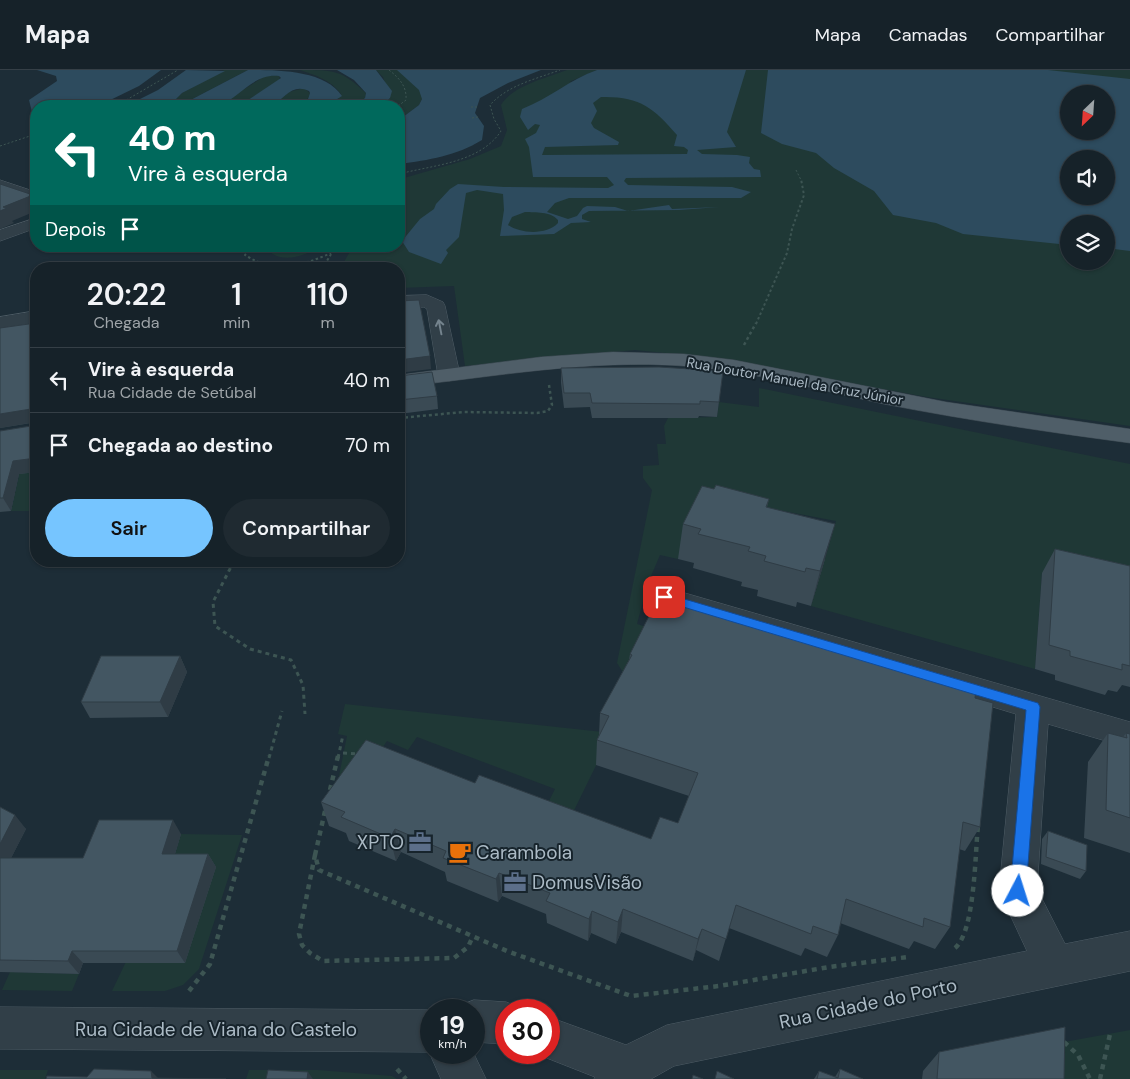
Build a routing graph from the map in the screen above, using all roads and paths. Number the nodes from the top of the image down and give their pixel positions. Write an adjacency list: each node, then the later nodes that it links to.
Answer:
1 (178, 70): 4 (path)
2 (389, 70): 5 (path)
3 (560, 70): 13 (path)
4 (128, 100)
5 (405, 101)
6 (471, 107): 7 (path)
7 (477, 107)
8 (472, 118): 9 (path)
9 (478, 118)
10 (30, 136): 11 (path)
11 (0, 146)
12 (796, 170): 27 (path)
13 (405, 172)
14 (0, 185): 15 (street)
15 (30, 195)
16 (30, 225): 17 (street)
17 (0, 236)
18 (247, 252): 20 (path)
19 (331, 253): 21 (path); 22 (path)
20 (256, 262)
21 (314, 262)
22 (326, 262)
23 (405, 302): 28 (street, one-way to 23)
24 (30, 319): 25 (street)
25 (0, 323)
26 (546, 364): 27 (main road, Rua Doutor Manuel da Cruz Júnior); 28 (main road, Rua Doutor Manuel da Cruz Júnior); 30 (path)
27 (730, 367): 31 (main road, Rua Doutor Manuel da Cruz Júnior)
28 (449, 375): 29 (main road, Rua Doutor Manuel da Cruz Júnior)
29 (405, 380)
30 (405, 417)
31 (1130, 436)
32 (231, 567): 36 (path)
33 (664, 597): 34 (street)
34 (1033, 707): 38 (street); 49 (street)
35 (282, 712): 50 (path)
36 (305, 714)
37 (343, 735): 41 (path)
38 (1130, 735)
39 (343, 753): 40 (path)
40 (360, 754)
41 (328, 800)
42 (326, 809): 44 (path)
43 (979, 820): 46 (path)
44 (315, 855): 45 (path); 45 (path)
45 (473, 936): 48 (path)
46 (951, 951)
47 (1130, 951): 49 (street, Rua Cidade do Porto)
48 (910, 956)
49 (1054, 965): 57 (street, Rua Cidade do Porto)
50 (187, 993)
51 (0, 1028): 52 (street, Rua Cidade de Viana do Castelo)
52 (420, 1031)
53 (1110, 1034): 60 (path)
54 (1064, 1042): 59 (path)
55 (560, 1043): 57 (street)
56 (456, 1064): 58 (street)
57 (622, 1073)
58 (464, 1079)
59 (1090, 1079)
60 (1100, 1079)

